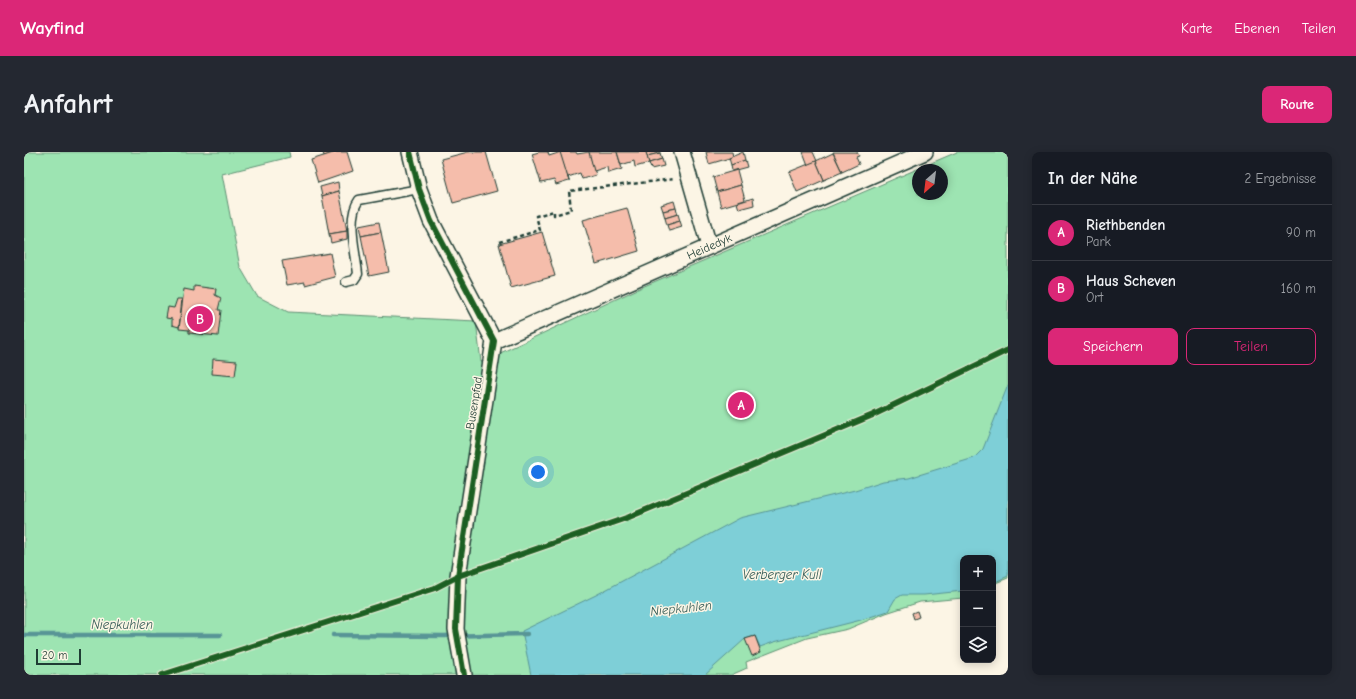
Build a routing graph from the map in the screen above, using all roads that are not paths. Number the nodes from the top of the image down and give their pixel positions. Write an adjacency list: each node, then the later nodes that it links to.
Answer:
1 (410, 152): 4 (street)
2 (682, 152): 5 (street)
3 (925, 152): 5 (street, Heidedyk)
4 (419, 189): 6 (lane); 7 (street)
5 (709, 246): 7 (street, Heidedyk)
6 (346, 282)
7 (494, 341): 8 (street, Busenpfad)
8 (464, 675)

